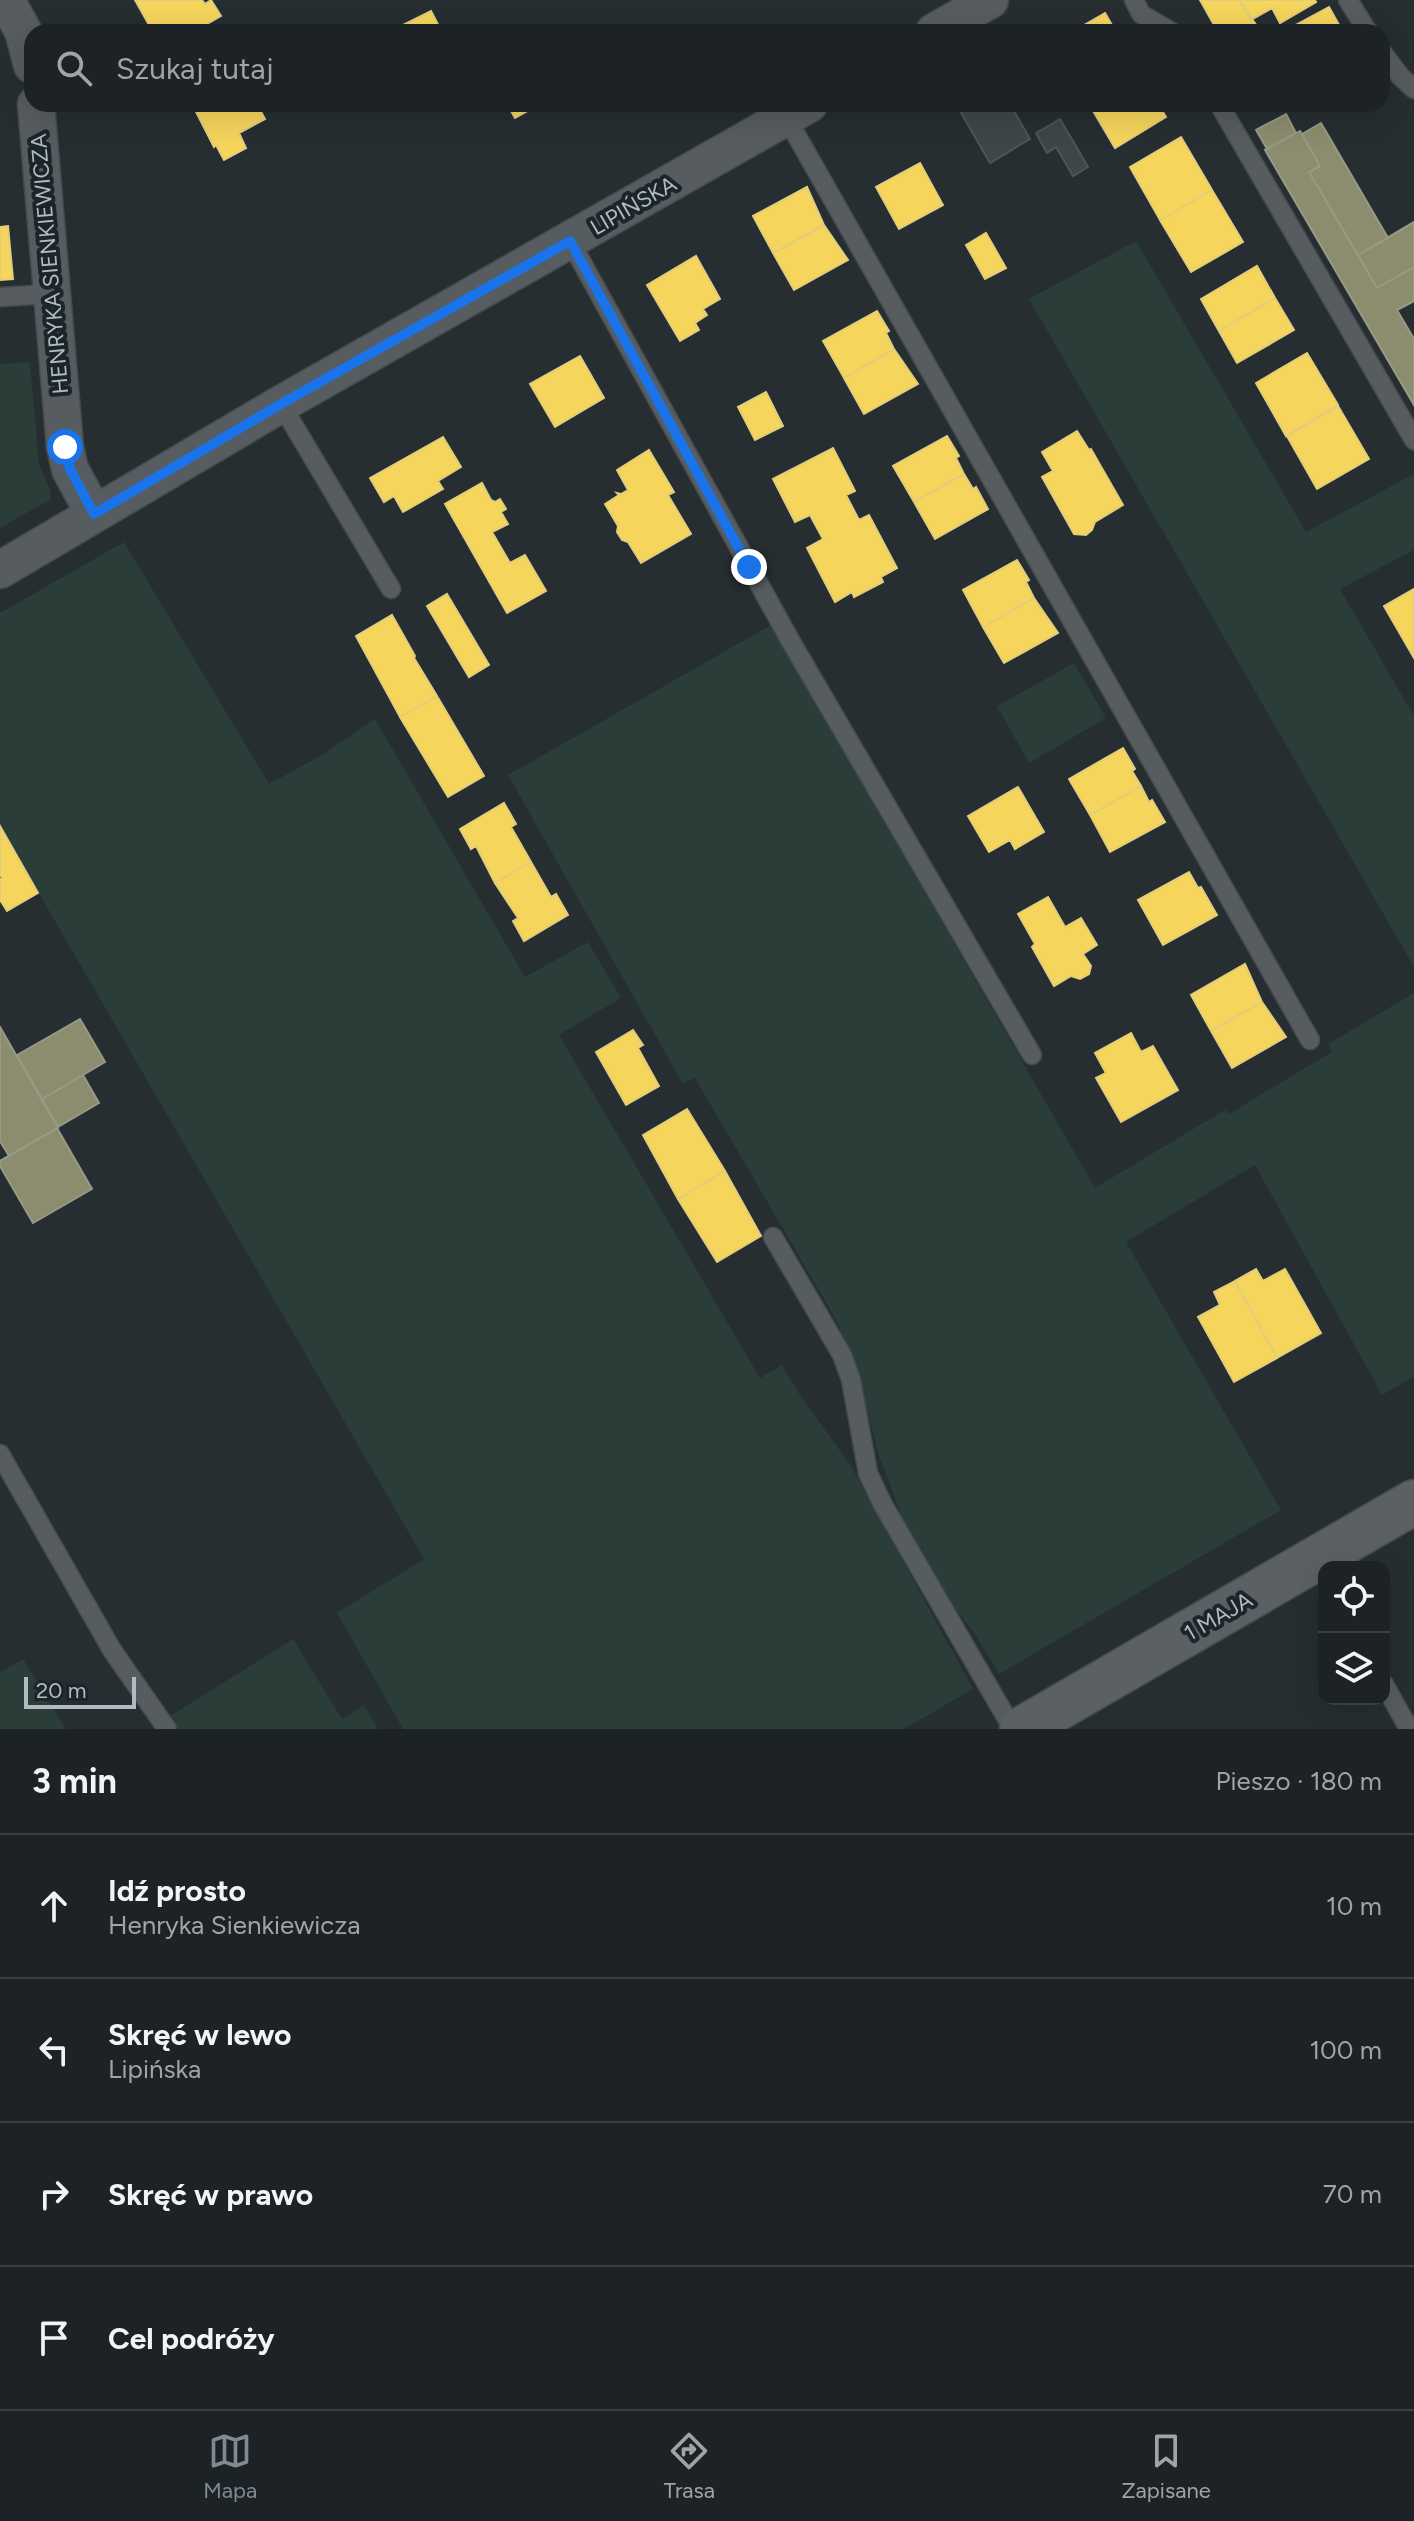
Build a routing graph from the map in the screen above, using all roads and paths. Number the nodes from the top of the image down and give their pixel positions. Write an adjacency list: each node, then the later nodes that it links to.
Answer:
1 (6, 0): 8 (street)
2 (990, 0): 5 (street)
3 (1134, 0): 6 (lane)
4 (1348, 0): 7 (lane)
5 (948, 24)
6 (1158, 24)
7 (1363, 24)
8 (24, 35)
9 (1390, 63): 10 (lane)
10 (1414, 89)
11 (37, 112): 16 (street, HENRYKA SIENKIEWICZA)
12 (796, 112): 15 (street, LIPIŃSKA)
13 (799, 112): 23 (lane)
14 (1224, 112): 19 (lane)
15 (570, 241): 18 (street, LIPIŃSKA); 24 (lane)
16 (52, 294): 17 (lane); 20 (street, HENRYKA SIENKIEWICZA)
17 (0, 297)
18 (281, 404): 20 (street, LIPIŃSKA); 22 (lane)
19 (1414, 440)
20 (94, 514): 21 (street, LIPIŃSKA)
21 (0, 570)
22 (391, 589)
23 (1310, 1040)
24 (1032, 1055)
25 (773, 1237): 32 (lane)
26 (0, 1454): 31 (lane)
27 (1414, 1502): 28 (main road, 1 MAJA)
28 (1331, 1561)
29 (1318, 1570): 33 (main road, 1 MAJA)
30 (1390, 1695): 34 (lane)
31 (167, 1729)
32 (1013, 1729)
33 (1022, 1729)
34 (1409, 1729)

